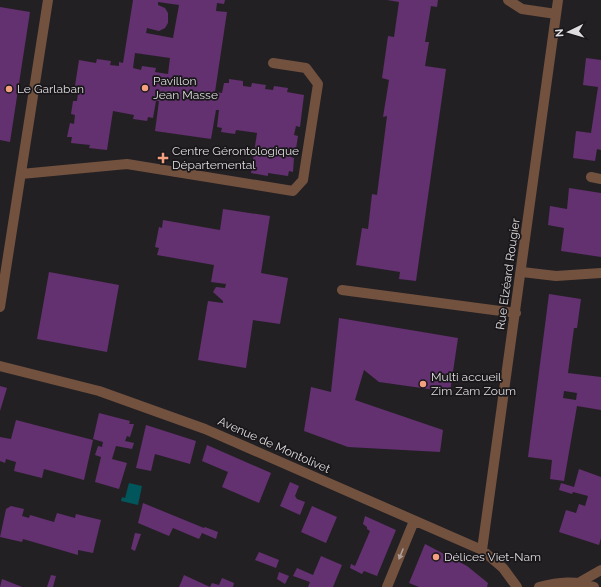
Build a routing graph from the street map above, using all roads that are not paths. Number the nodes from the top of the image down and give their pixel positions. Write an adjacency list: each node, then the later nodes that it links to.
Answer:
1 (48, 0): 6 (street)
2 (508, 0): 4 (street)
3 (558, 0): 4 (street, Rue Elzéard Rougier)
4 (556, 14): 8 (street, Rue Elzéard Rougier)
5 (273, 63): 6 (street)
6 (21, 174): 7 (street)
7 (4, 253): 11 (street)
8 (522, 272): 9 (street); 12 (street, Rue Elzéard Rougier)
9 (601, 273)
10 (342, 290): 12 (street)
11 (0, 306)
12 (516, 313): 15 (street, Rue Elzéard Rougier)
13 (0, 366): 14 (street, Avenue de Montolivet)
14 (414, 520): 15 (street, Avenue de Montolivet); 18 (street, one-way to 18)
15 (482, 550): 19 (street, Avenue de Montolivet)
16 (601, 570): 17 (street)
17 (580, 582): 20 (street); 21 (street)
18 (387, 587)
19 (517, 587)
20 (539, 587)
21 (594, 587)

